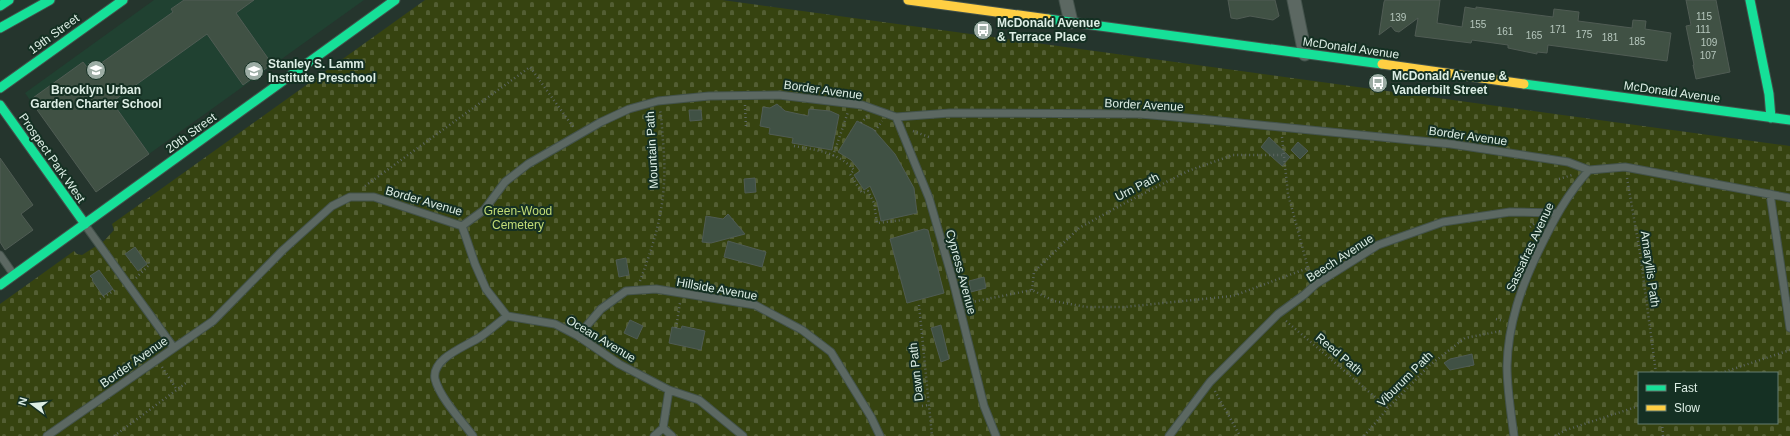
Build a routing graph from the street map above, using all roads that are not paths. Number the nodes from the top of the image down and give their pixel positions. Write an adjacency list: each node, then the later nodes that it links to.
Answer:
1 (9, 0): 9 (main road)
2 (50, 0): 11 (main road)
3 (123, 0): 13 (main road, 19th Street)
4 (395, 0): 22 (main road, 20th Street)
5 (908, 0): 10 (main road, McDonald Avenue)
6 (1066, 0): 10 (street)
7 (1294, 0): 12 (street)
8 (1750, 0): 16 (main road)
9 (0, 6)
10 (1071, 22): 12 (main road, McDonald Avenue)
11 (0, 28)
12 (1305, 54): 16 (main road, McDonald Avenue)
13 (0, 88)
14 (0, 105): 22 (main road, Prospect Park West)
15 (896, 117): 18 (lane, Border Avenue); 23 (lane, Border Avenue); 39 (lane, Cypress Avenue)
16 (1771, 118): 17 (main road, McDonald Avenue)
17 (1790, 120)
18 (1589, 170): 19 (lane, Border Avenue); 21 (lane, Sassafras Avenue)
19 (1770, 194): 20 (lane, Border Avenue); 28 (lane)
20 (1790, 198)
21 (1557, 213): 40 (lane, Beech Avenue); 41 (lane, Sassafras Avenue)
22 (85, 224): 25 (main road, 20th Street); 30 (lane)
23 (462, 226): 27 (lane); 30 (lane, Border Avenue)
24 (0, 255): 25 (lane)
25 (14, 275): 26 (main road, 20th Street)
26 (0, 285)
27 (507, 316): 29 (lane, Ocean Avenue); 34 (lane)
28 (1790, 328)
29 (578, 336): 31 (lane, Ocean Avenue); 38 (lane, Hillside Avenue)
30 (174, 348): 33 (lane, Border Avenue)
31 (669, 390): 32 (lane); 37 (lane, Ocean Avenue)
32 (663, 428): 35 (lane); 36 (lane)
33 (48, 436)
34 (473, 436)
35 (654, 436)
36 (672, 436)
37 (744, 436)
38 (880, 436)
39 (996, 436)
40 (1169, 436)
41 (1514, 436)

